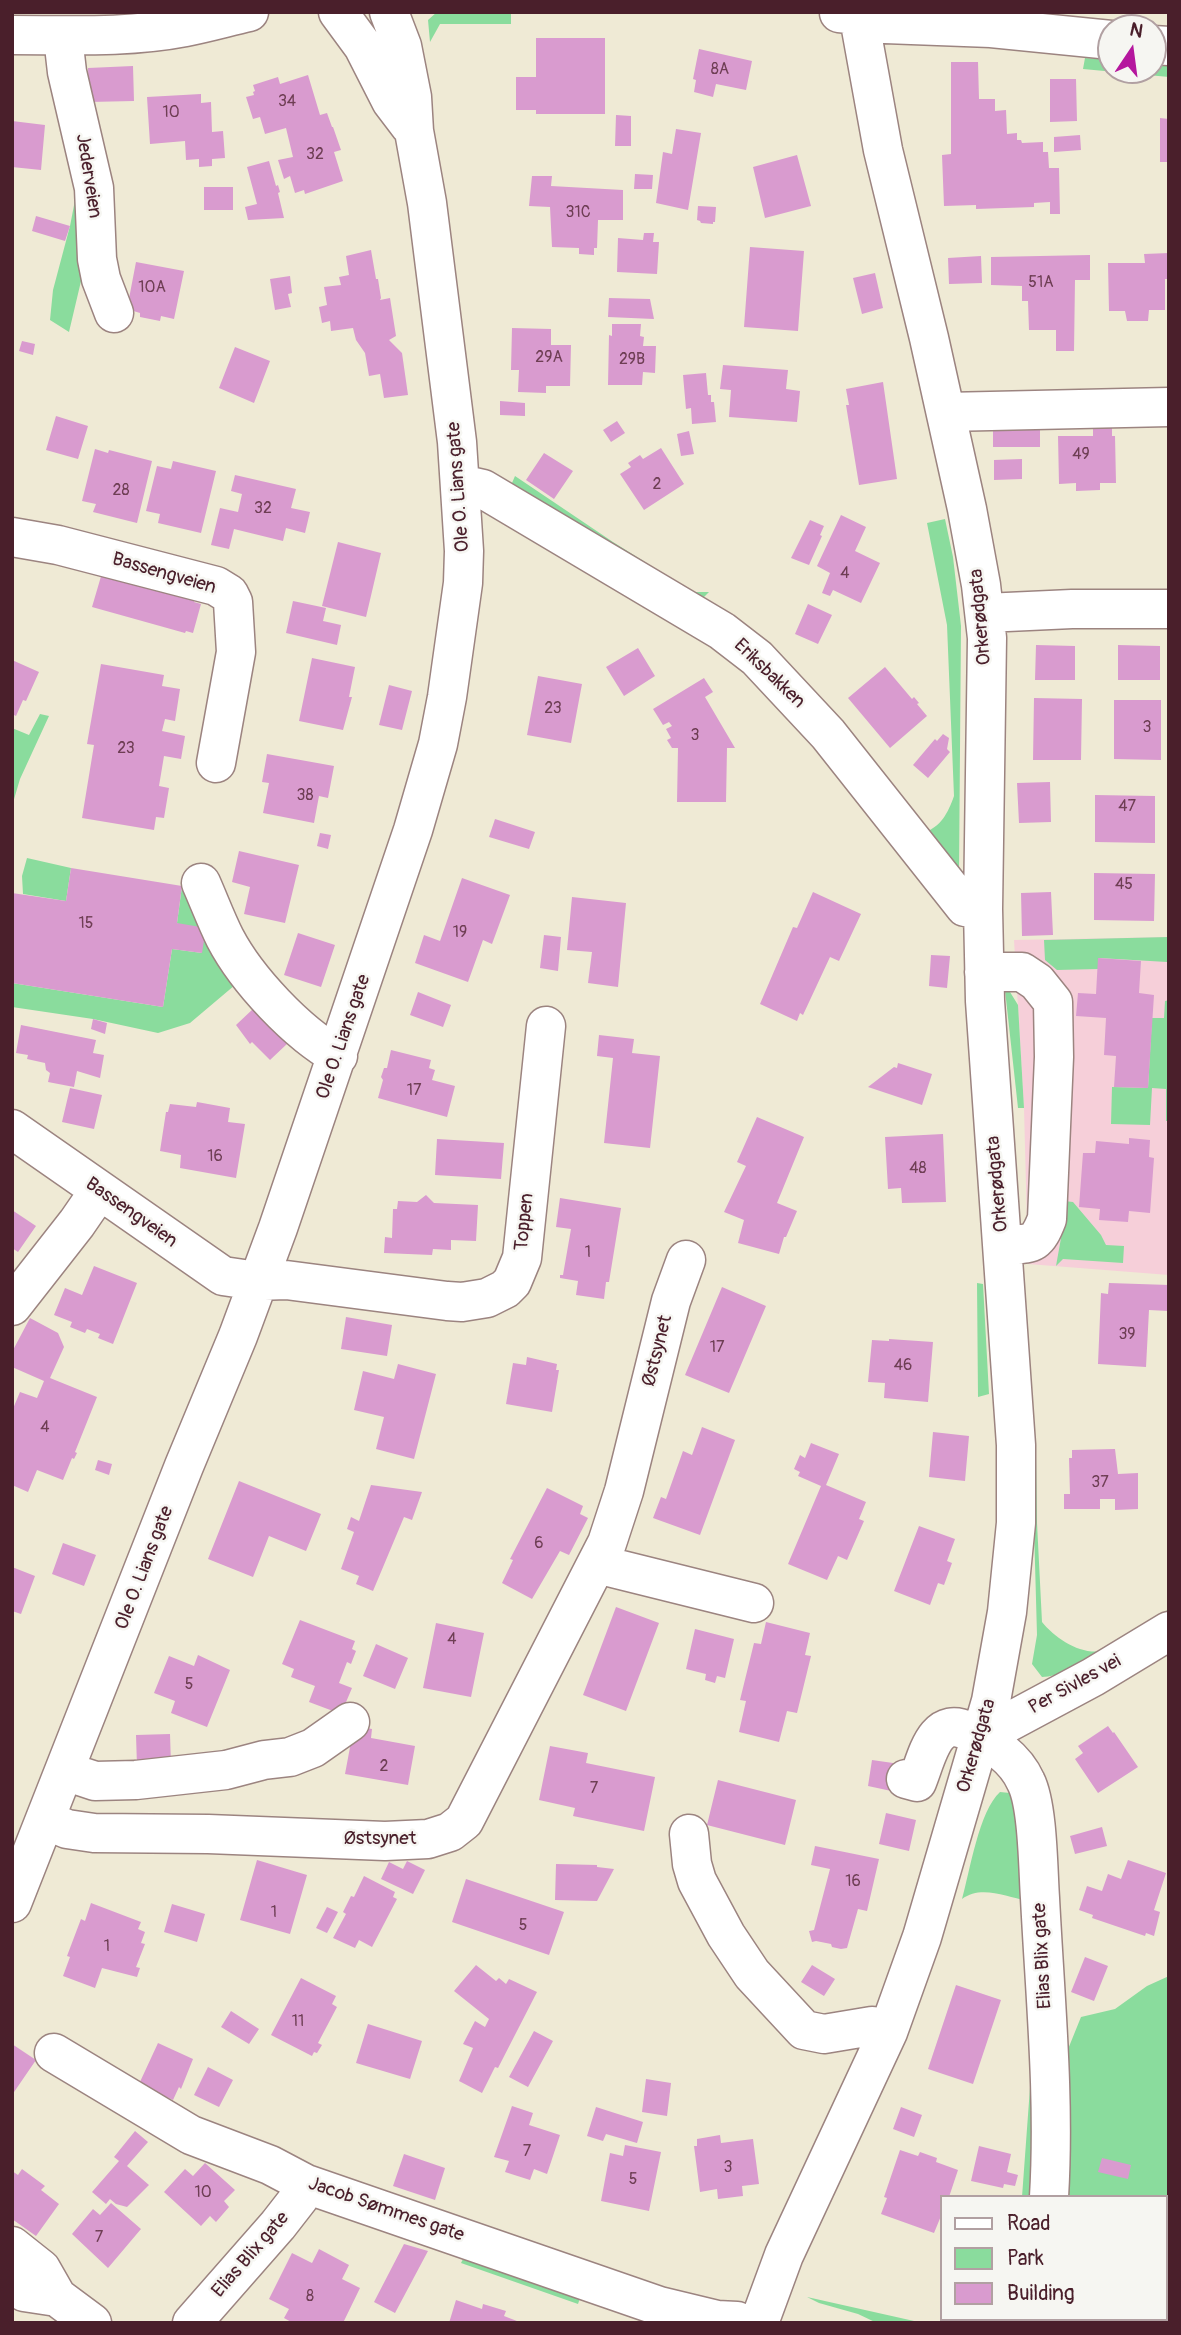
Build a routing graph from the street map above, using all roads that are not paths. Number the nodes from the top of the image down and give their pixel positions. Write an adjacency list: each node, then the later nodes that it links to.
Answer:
1 (248, 12): 6 (street)
2 (338, 12): 8 (street, Ole O. Lians gate)
3 (389, 12): 8 (street, Ole O. Lians gate)
4 (851, 13): 7 (street); 11 (street, Orkerødgata)
5 (12, 35): 6 (street)
6 (63, 37): 9 (street, Jederveien)
7 (1097, 39)
8 (414, 131): 12 (street, Ole O. Lians gate)
9 (114, 313)
10 (1169, 408): 11 (street)
11 (946, 412): 15 (street, Orkerødgata)
12 (461, 484): 18 (street, Eriksbakken); 21 (street, Ole O. Lians gate)
13 (12, 537): 16 (street, Bassengveien)
14 (1169, 609): 15 (street)
15 (985, 613): 18 (street, Orkerødgata)
16 (216, 763)
17 (201, 883): 21 (street)
18 (983, 909): 19 (street, Orkerødgata)
19 (984, 972): 24 (street, Orkerødgata); 24 (street)
20 (546, 1026): 26 (street, Toppen)
21 (338, 1056): 26 (street, Ole O. Lians gate)
22 (12, 1129): 23 (street, Bassengveien)
23 (99, 1191): 26 (street, Bassengveien); 27 (street)
24 (1003, 1245): 32 (street, Orkerødgata)
25 (686, 1260): 28 (street, Østsynet)
26 (257, 1281): 33 (street, Ole O. Lians gate)
27 (12, 1306)
28 (597, 1564): 29 (street); 35 (street, Østsynet)
29 (754, 1603)
30 (1169, 1631): 32 (street, Per Sivles vei)
31 (350, 1722): 33 (street)
32 (981, 1737): 34 (street, Elias Blix gate); 38 (street, Orkerødgata); 41 (street, Elias Blix gate)
33 (65, 1771): 35 (street, Ole O. Lians gate)
34 (906, 1779)
35 (46, 1821): 37 (street, Ole O. Lians gate)
36 (689, 1834): 38 (street)
37 (12, 1903)
38 (888, 2032): 45 (street, Orkerødgata)
39 (54, 2053): 40 (street, Jacob Sømmes gate)
40 (306, 2184): 45 (street, Jacob Sømmes gate); 47 (street, Elias Blix gate)
41 (1049, 2195)
42 (12, 2246): 44 (street)
43 (12, 2284): 44 (street)
44 (57, 2297): 46 (street)
45 (748, 2322)
46 (92, 2323)
47 (192, 2323)

